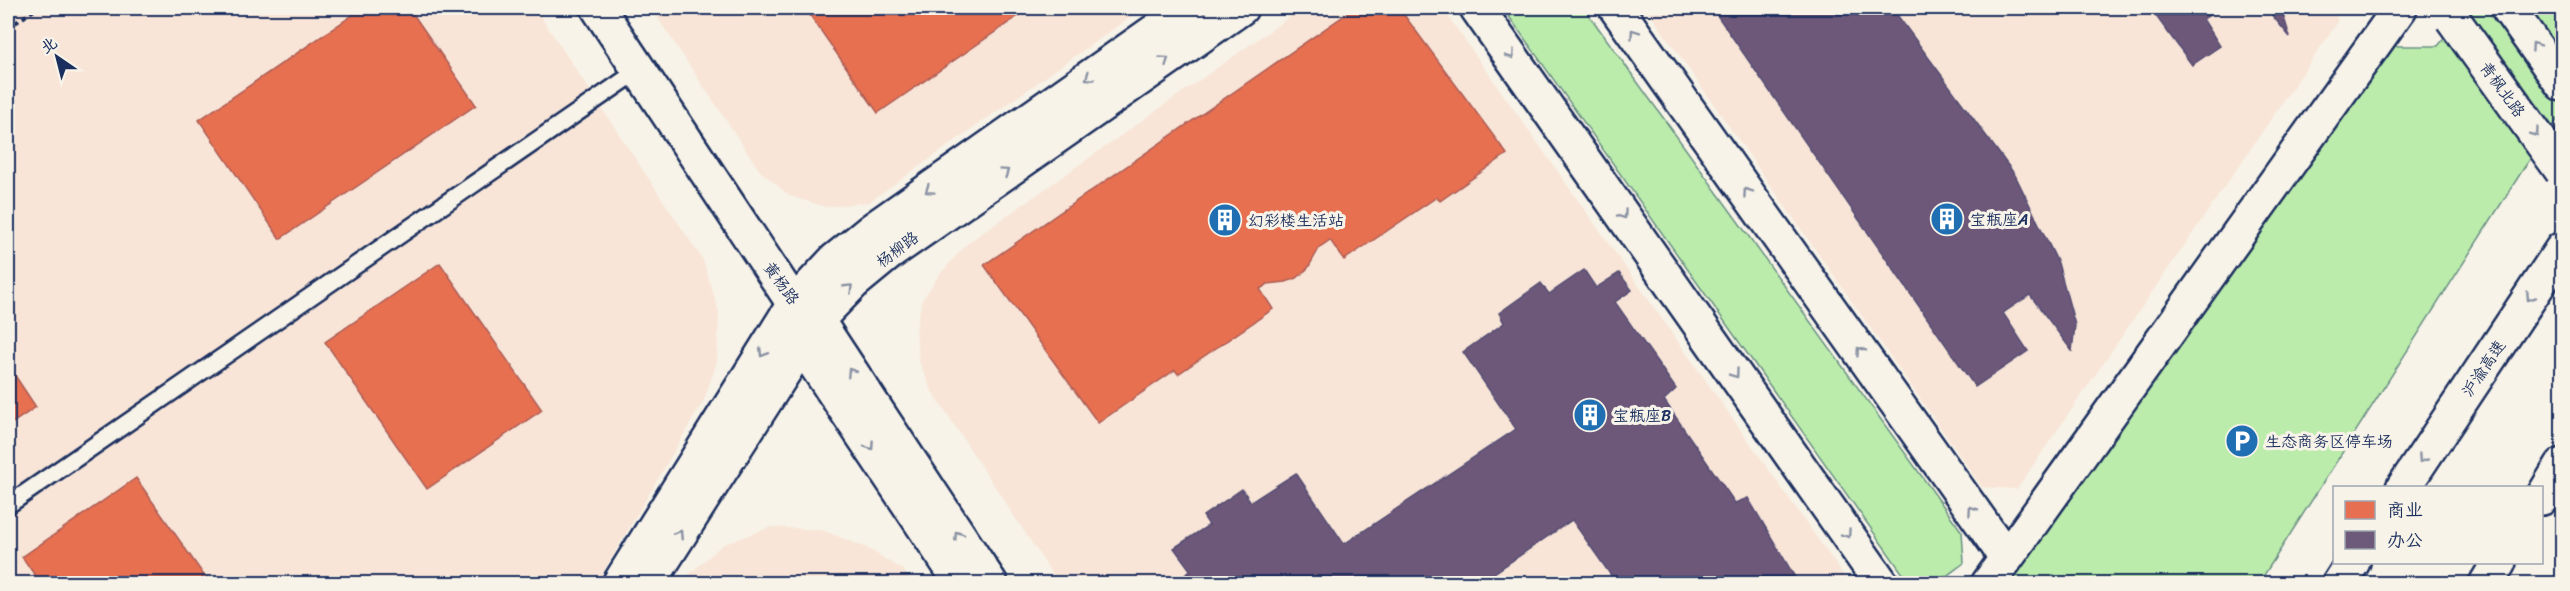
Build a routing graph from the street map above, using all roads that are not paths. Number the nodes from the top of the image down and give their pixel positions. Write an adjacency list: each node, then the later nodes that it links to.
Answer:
1 (598, 8): 9 (main road, 黄杨路)
2 (1188, 8): 13 (main road, 杨柳路, one-way to 13)
3 (1241, 8): 13 (main road, 杨柳路, one-way to 3)
4 (1478, 8): 25 (main road, one-way to 25)
5 (1616, 8): 18 (main road, one-way to 5)
6 (2400, 8): 18 (main road)
7 (2508, 8): 10 (main road, one-way to 7)
8 (2448, 13): 11 (main road, 青枫北路, one-way to 11, bridge)
9 (639, 70): 13 (main road, 黄杨路); 17 (lane)
10 (2562, 84)
11 (2562, 171)
12 (2562, 249): 15 (main road, 沪渝高速, one-way to 15)
13 (804, 322): 21 (main road, 杨柳路, one-way to 21); 22 (main road, 杨柳路, one-way to 13); 23 (main road, one-way to 23); 24 (main road, 黄杨路, one-way to 13)
14 (2562, 465): 16 (main road)
15 (2404, 486)
16 (2543, 495)
17 (8, 506)
18 (2006, 557): 26 (main road)
19 (2352, 564): 27 (main road)
20 (2498, 564): 28 (main road)
21 (619, 584)
22 (648, 584)
23 (962, 584)
24 (991, 584)
25 (1882, 584)
26 (1988, 584)
27 (2339, 584)
28 (2486, 584)

